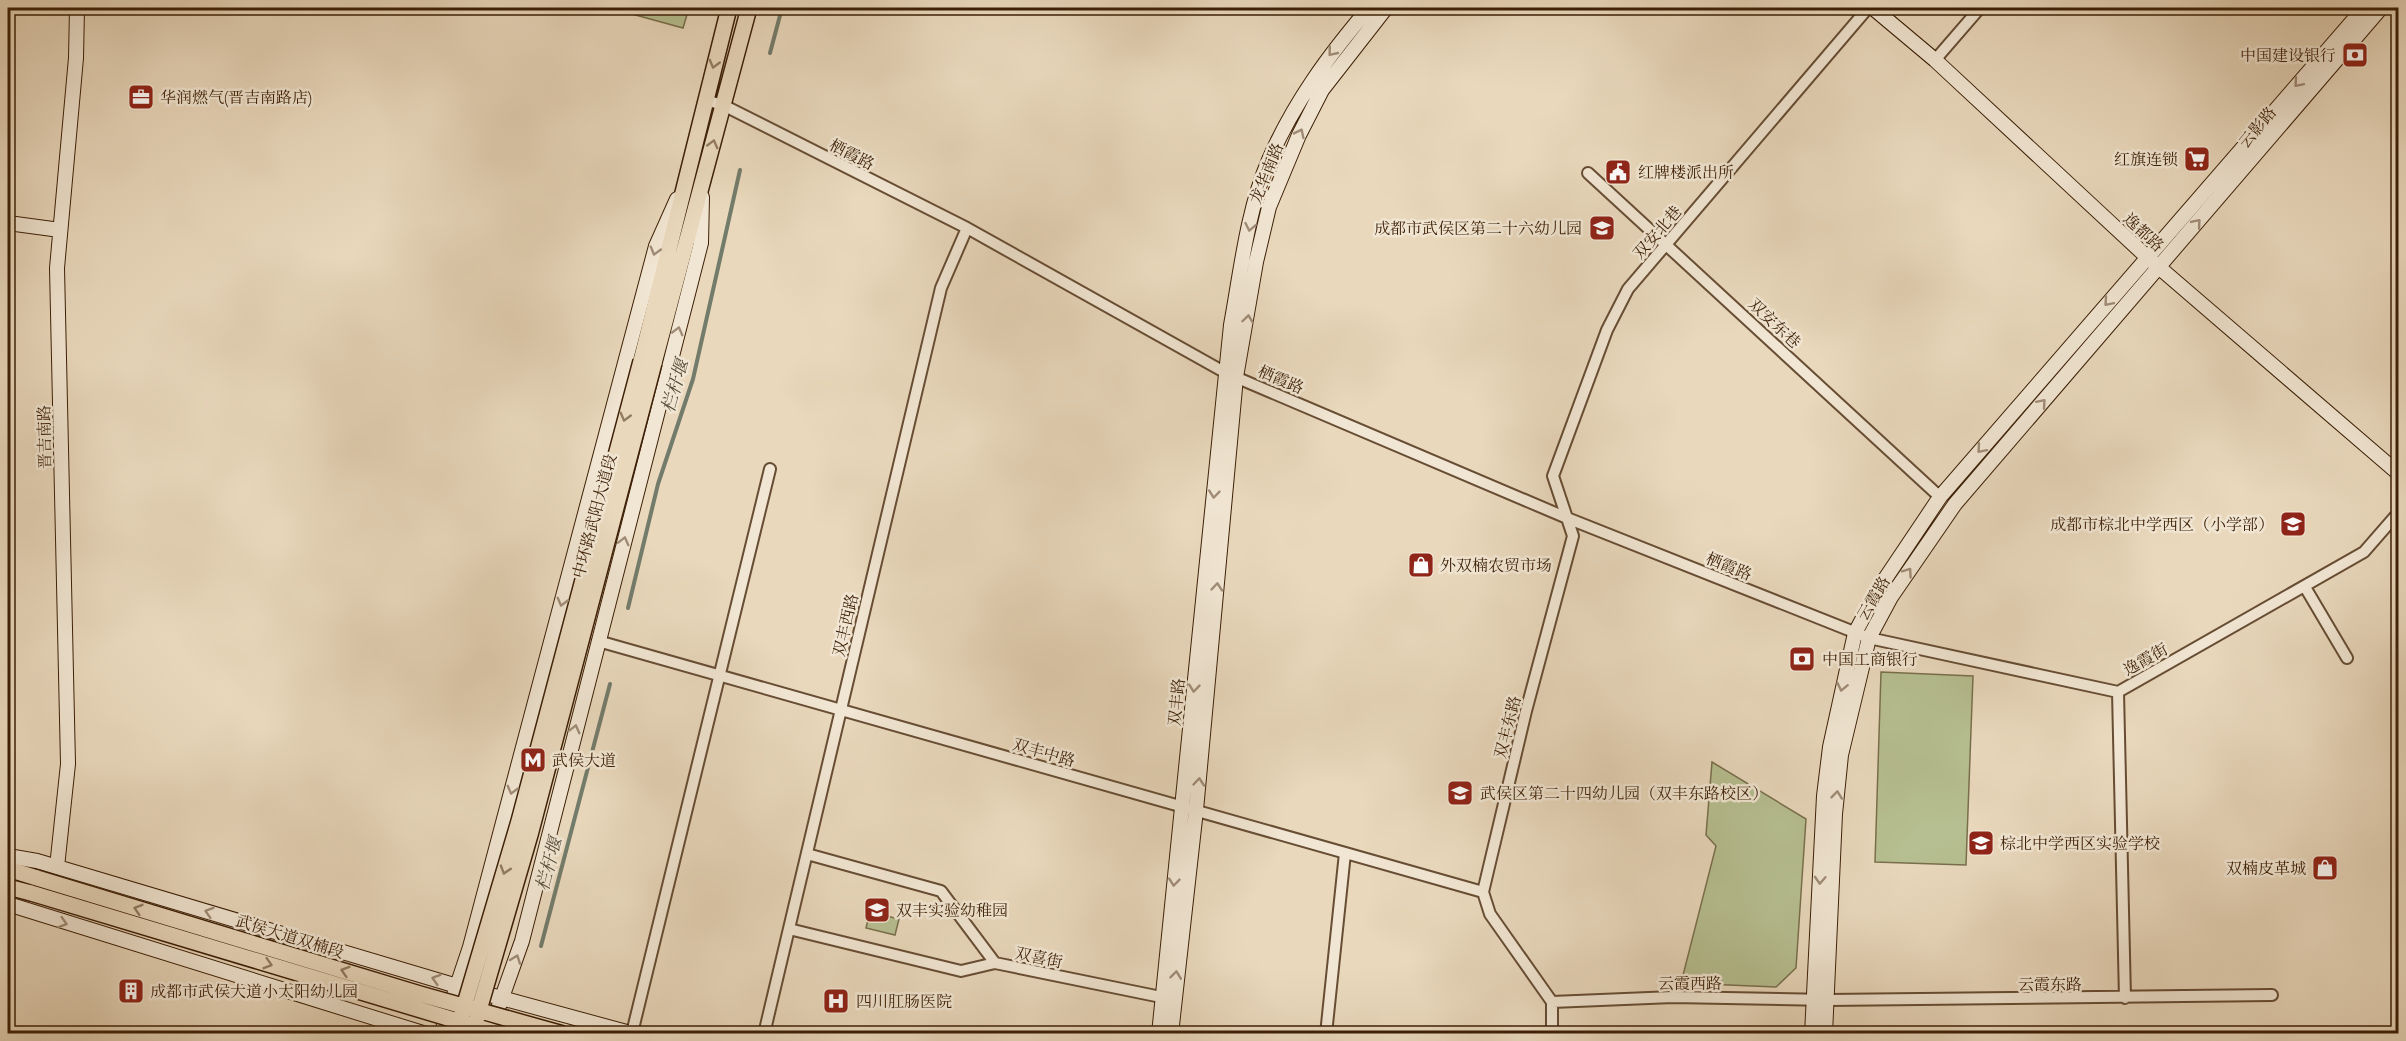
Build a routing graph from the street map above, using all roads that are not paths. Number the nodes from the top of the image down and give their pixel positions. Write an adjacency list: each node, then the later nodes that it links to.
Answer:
1 (77, 8): 18 (street, 晋吉南路)
2 (729, 8): 11 (main road, 中环路武阳大道段, one-way to 11)
3 (749, 8): 12 (main road, 中环路武阳大道段)
4 (1370, 8): 23 (street, 龙华南路, one-way to 23)
5 (1386, 8): 23 (street, 龙华南路, one-way to 5)
6 (1870, 8): 10 (street, 逸都路); 19 (street, 双安北巷)
7 (1980, 8): 10 (street)
8 (2364, 8): 20 (street, one-way to 20)
9 (2381, 8): 21 (street, 云影路, one-way to 9)
10 (1935, 60): 20 (street, 逸都路)
11 (705, 100): 12 (street, 栖霞路); 14 (main road, 中环路武阳大道段)
12 (723, 105): 15 (main road, 中环路武阳大道段, one-way to 12); 17 (street, 栖霞路)
13 (1588, 173): 19 (street, 双安东巷)
14 (686, 178): 22 (main road, 中环路武阳大道段); 49 (street, one-way to 49)
15 (702, 186): 22 (main road, 中环路武阳大道段); 32 (street, one-way to 15)
16 (8, 224): 18 (street)
17 (967, 228): 23 (street, 栖霞路); 36 (street, 双丰西路)
18 (60, 230): 42 (street, 晋吉南路)
19 (1667, 244): 26 (street, 双安东巷); 28 (street, 双安北巷)
20 (2146, 257): 21 (street, 逸都路); 26 (street, one-way to 26)
21 (2159, 268): 25 (street, 逸都路); 31 (street, 云霞路, one-way to 21)
22 (647, 362): 59 (main road, 中环路武阳大道段, one-way to 59, bridge); 60 (main road, 中环路武阳大道段, bridge)
23 (1231, 375): 28 (street, 栖霞路); 37 (street, 双丰路, one-way to 37); 38 (street, 双丰路, one-way to 23)
24 (770, 469): 34 (street)
25 (2398, 473)
26 (1940, 497): 30 (street)
27 (2398, 513): 29 (street, 逸霞街)
28 (1567, 518): 30 (street, 栖霞路); 45 (street, 双丰东路)
29 (2305, 587): 33 (street); 35 (street, 逸霞街)
30 (1855, 633): 31 (street, 栖霞路); 54 (street, one-way to 54)
31 (1869, 638): 35 (street, 逸霞街); 54 (street, 云霞路, one-way to 31)
32 (598, 641): 34 (street, 双丰中路); 53 (street, one-way to 32)
33 (2347, 658)
34 (719, 676): 36 (street, 双丰中路); 56 (street)
35 (2118, 692): 52 (street)
36 (840, 710): 37 (street, 双丰中路); 40 (street, 双丰西路)
37 (1182, 807): 38 (street, 双丰中路); 51 (street, 双丰路, one-way to 51)
38 (1196, 810): 39 (street, 双丰中路); 66 (street, 双丰路, one-way to 38)
39 (1345, 853): 45 (street, 双丰中路); 67 (street)
40 (807, 854): 47 (street, 双丰西路); 48 (street, 双喜街)
41 (8, 856): 42 (street)
42 (57, 867): 49 (street, one-way to 42)
43 (8, 869): 63 (main road, 武侯大道双楠段, one-way to 43, bridge)
44 (8, 887): 62 (main road, 武侯大道双楠段, one-way to 62, bridge)
45 (1483, 892): 55 (street)
46 (8, 904): 57 (street, one-way to 57)
47 (789, 928): 48 (street); 64 (street, 双丰西路)
48 (995, 963): 51 (street, 双喜街)
49 (457, 986): 53 (street); 58 (street)
50 (2272, 995): 52 (street, 云霞东路)
51 (1161, 997): 65 (street, 双丰路)
52 (2126, 998): 54 (street, 云霞东路)
53 (501, 999): 56 (street); 61 (street)
54 (1821, 1000): 55 (street, 云霞西路); 69 (street); 70 (street, 云霞路)
55 (1552, 1002): 68 (street)
56 (633, 1033)
57 (426, 1034)
58 (441, 1034)
59 (456, 1034)
60 (472, 1034)
61 (489, 1034)
62 (501, 1034)
63 (563, 1034)
64 (764, 1034)
65 (1159, 1034)
66 (1171, 1034)
67 (1326, 1034)
68 (1552, 1034)
69 (1812, 1034)
70 (1826, 1034)

